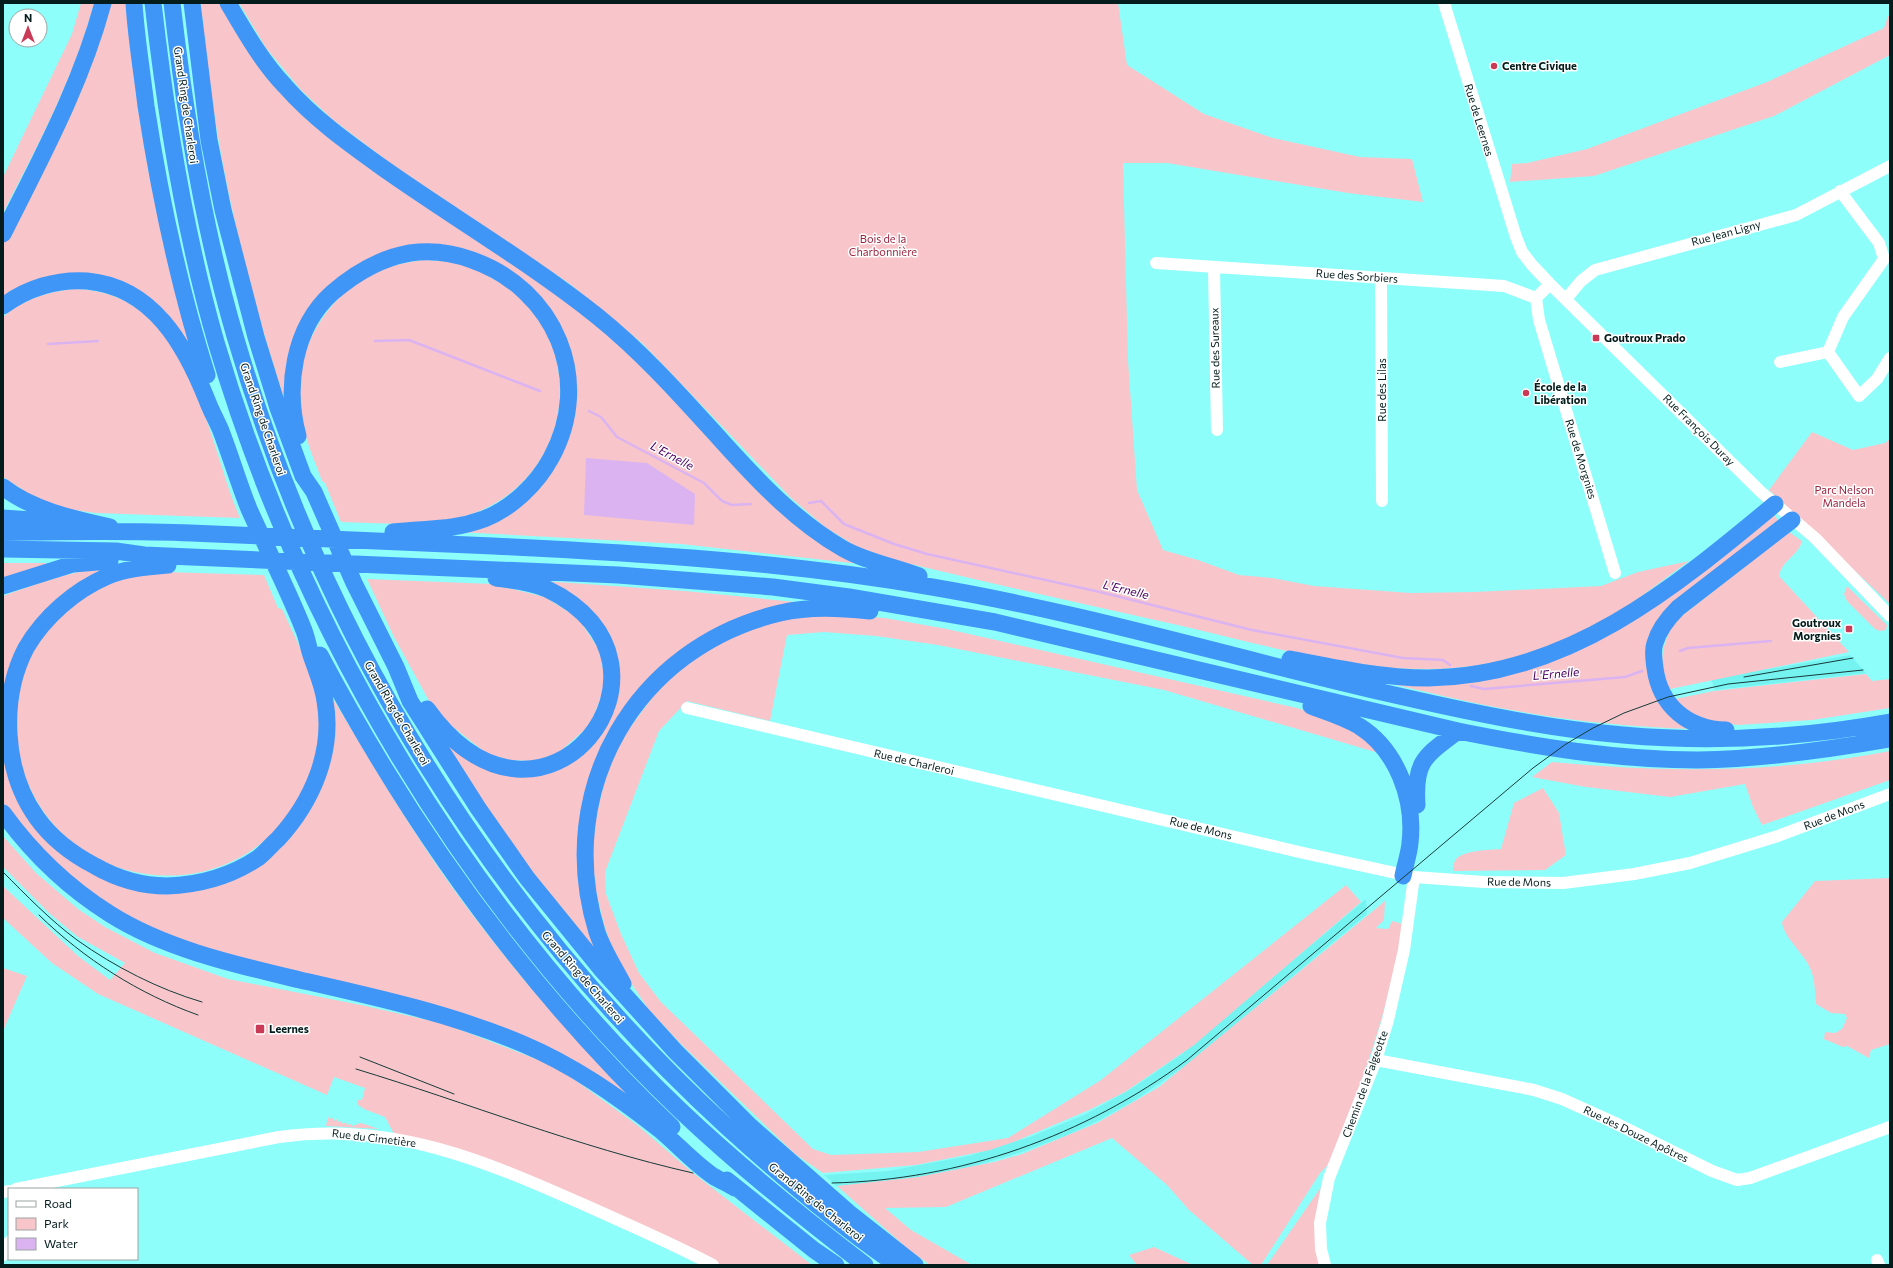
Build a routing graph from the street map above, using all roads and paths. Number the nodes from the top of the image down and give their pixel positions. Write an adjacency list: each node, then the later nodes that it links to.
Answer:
1 (103, 3): 10 (highway)
2 (134, 3): 22 (highway)
3 (153, 3): 65 (highway, Grand Ring de Charleroi)
4 (172, 3): 66 (highway, Grand Ring de Charleroi)
5 (192, 3): 25 (highway)
6 (228, 3): 40 (highway)
7 (1444, 3): 11 (street, Rue de Leernes)
8 (1890, 166): 9 (street, Rue Jean Ligny)
9 (1840, 191): 17 (street, Rue Jean Ligny); 19 (street)
10 (3, 234)
11 (1516, 237): 15 (street, Rue François Duray)
12 (1156, 263): 13 (street, Rue des Sorbiers)
13 (1214, 267): 14 (street, Rue des Sorbiers); 23 (street, Rue des Sureaux)
14 (1381, 278): 16 (street, Rue des Sorbiers); 26 (street, Rue des Lilas)
15 (1550, 284): 16 (street); 17 (street, Rue François Duray)
16 (1536, 298): 38 (street, Rue de Morgnies)
17 (1566, 299): 27 (street, Rue François Duray)
18 (3, 306): 22 (highway)
19 (1828, 352): 20 (street); 21 (street)
20 (1890, 358)
21 (1780, 362)
22 (220, 427): 43 (highway)
23 (1217, 430)
24 (3, 487): 30 (highway)
25 (317, 499): 33 (highway); 45 (highway)
26 (1382, 502)
27 (1775, 504): 29 (street, Rue François Duray); 44 (highway)
28 (3, 518): 30 (highway)
29 (1792, 520): 42 (street, Rue François Duray); 50 (highway)
30 (96, 524): 31 (highway)
31 (128, 530): 32 (highway); 33 (highway)
32 (3, 532)
33 (359, 540): 40 (highway)
34 (3, 549): 35 (highway)
35 (144, 555): 36 (highway); 39 (highway)
36 (192, 556): 37 (highway); 43 (highway)
37 (452, 567): 41 (highway); 45 (highway)
38 (1615, 574)
39 (3, 586)
40 (934, 587): 44 (highway)
41 (915, 608): 46 (highway); 56 (highway)
42 (1890, 616)
43 (305, 632): 60 (highway)
44 (1214, 650): 50 (highway)
45 (396, 667): 56 (highway)
46 (1286, 690): 49 (highway); 55 (highway)
47 (687, 708): 54 (street, Rue de Charleroi)
48 (1890, 722): 50 (highway)
49 (1458, 731): 51 (highway); 55 (highway)
50 (1765, 738)
51 (1890, 739)
52 (1890, 794): 55 (street, Rue de Mons)
53 (3, 813): 60 (highway)
54 (1142, 814): 55 (street, Rue de Mons)
55 (1409, 876): 57 (street, Chemin de la Falgeotte)
56 (637, 1008): 67 (highway)
57 (1376, 1060): 58 (street, Rue des Douze Apôtres); 68 (street, Chemin de la Falgeotte)
58 (1890, 1127)
59 (35, 1187): 63 (street, Rue du Cimetière)
60 (736, 1188): 64 (highway)
61 (8, 1244): 62 (street)
62 (3, 1255)
63 (713, 1265)
64 (836, 1265)
65 (865, 1265)
66 (897, 1265)
67 (915, 1265)
68 (1325, 1265)

